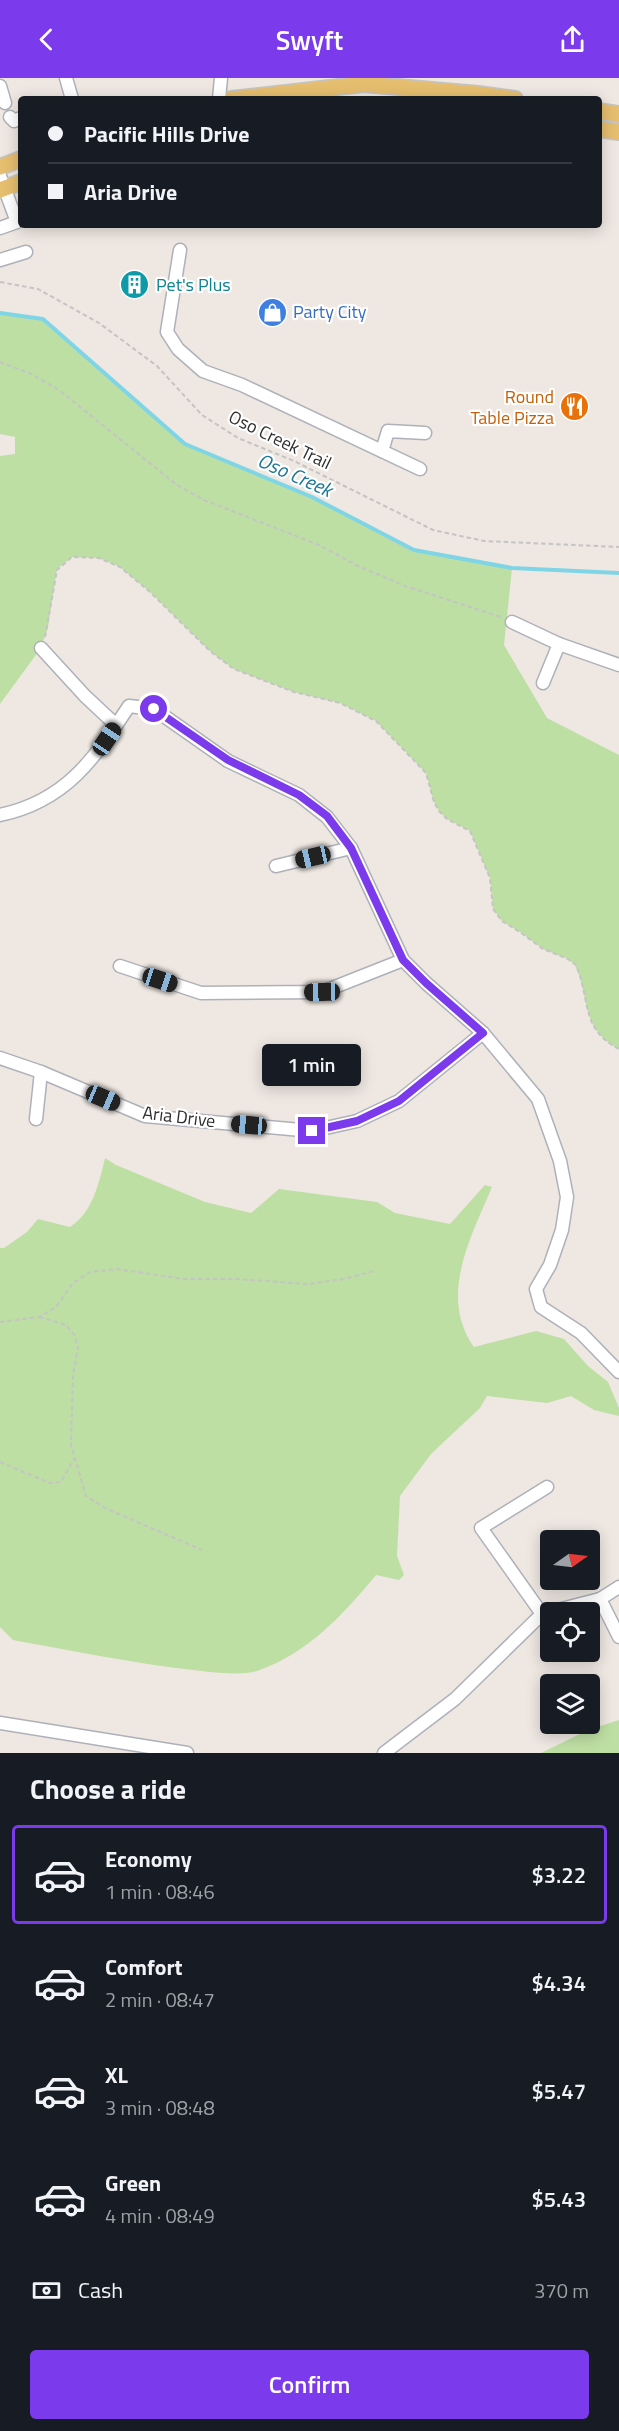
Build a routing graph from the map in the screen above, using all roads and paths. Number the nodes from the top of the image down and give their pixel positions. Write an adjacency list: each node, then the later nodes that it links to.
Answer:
1 (66, 78): 4 (street)
2 (220, 78): 5 (street)
3 (0, 86): 8 (street)
4 (71, 96)
5 (219, 96)
6 (258, 96): 7 (main road)
7 (496, 96)
8 (5, 103)
9 (602, 112): 10 (main road)
10 (619, 114)
11 (602, 130): 12 (main road)
12 (619, 132)
13 (18, 160): 14 (main road)
14 (0, 167)
15 (18, 182): 16 (main road)
16 (2, 185): 17 (street)
17 (0, 228)
18 (180, 250): 24 (street)
19 (26, 252): 20 (street)
20 (0, 260)
21 (0, 282): 26 (path, Oso Creek Trail)
22 (0, 362): 27 (path)
23 (425, 433): 24 (street)
24 (382, 451): 25 (street)
25 (420, 469)
26 (619, 547)
27 (512, 622): 28 (street)
28 (559, 644): 30 (street); 31 (street)
29 (41, 648): 32 (street); 39 (path)
30 (619, 665)
31 (543, 683)
32 (116, 725): 33 (street); 34 (street)
33 (0, 815)
34 (351, 848): 35 (street); 36 (street)
35 (276, 866)
36 (403, 960): 37 (street); 38 (street)
37 (120, 966)
38 (483, 1033): 41 (street, Aria Drive); 46 (street)
39 (619, 1049)
40 (0, 1058): 41 (street, Aria Drive)
41 (41, 1072): 42 (street)
42 (36, 1119)
43 (374, 1271): 44 (path)
44 (39, 1317): 45 (path); 47 (path)
45 (0, 1322)
46 (619, 1372)
47 (74, 1459): 48 (path); 50 (path)
48 (0, 1462)
49 (547, 1487): 54 (street)
50 (202, 1550)
51 (619, 1587): 52 (street)
52 (600, 1599): 53 (street); 56 (street)
53 (588, 1602)
54 (540, 1611)
55 (540, 1616): 59 (street)
56 (619, 1637)
57 (0, 1723): 58 (street)
58 (187, 1753)
59 (384, 1753)

